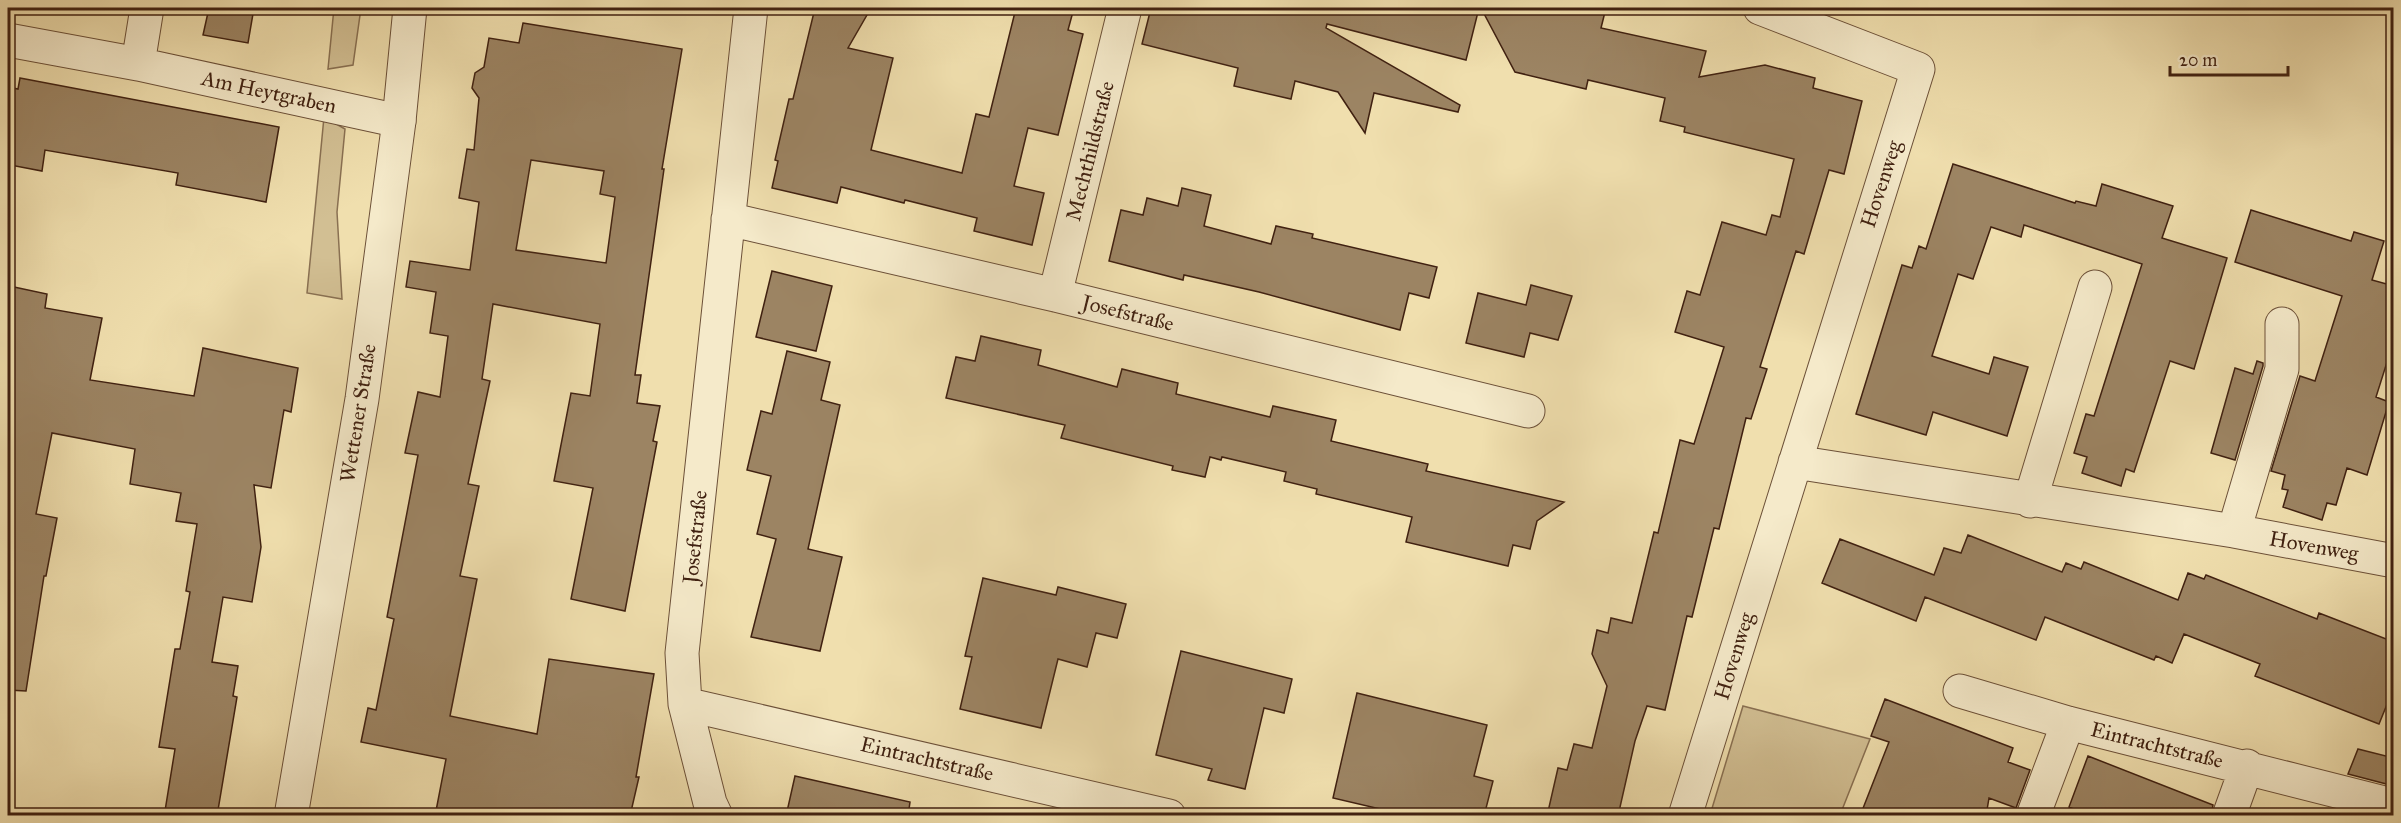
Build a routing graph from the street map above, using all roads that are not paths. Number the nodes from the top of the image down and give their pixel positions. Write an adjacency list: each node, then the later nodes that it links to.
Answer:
1 (147, 8): 7 (street)
2 (410, 8): 8 (street, Wettener Straße)
3 (751, 8): 9 (street, Josefstraße)
4 (1125, 8): 11 (street, Mechthildstraße)
5 (1760, 8): 14 (street, Hovenweg)
6 (8, 40): 7 (street, Am Heytgraben)
7 (138, 64): 8 (street, Am Heytgraben)
8 (399, 121): 23 (street, Wettener Straße)
9 (728, 219): 11 (street, Josefstraße); 19 (street, Josefstraße)
10 (2095, 287): 15 (street)
11 (1055, 295): 13 (street, Josefstraße)
12 (2282, 324): 16 (street)
13 (1528, 411)
14 (1795, 462): 15 (street, Hovenweg); 26 (street, Hovenweg)
15 (2030, 501): 16 (street, Hovenweg)
16 (2234, 531): 17 (street, Hovenweg)
17 (2394, 561)
18 (1960, 691): 20 (street, Eintrachtstraße)
19 (685, 704): 24 (street, Josefstraße); 25 (street, Eintrachtstraße)
20 (2068, 723): 21 (street, Eintrachtstraße); 27 (street, Eintrachtstraße)
21 (2247, 766): 22 (street, Eintrachtstraße); 28 (street, Eintrachtstraße)
22 (2392, 805)
23 (291, 816)
24 (717, 816)
25 (1169, 816)
26 (1685, 816)
27 (2033, 816)
28 (2229, 816)

